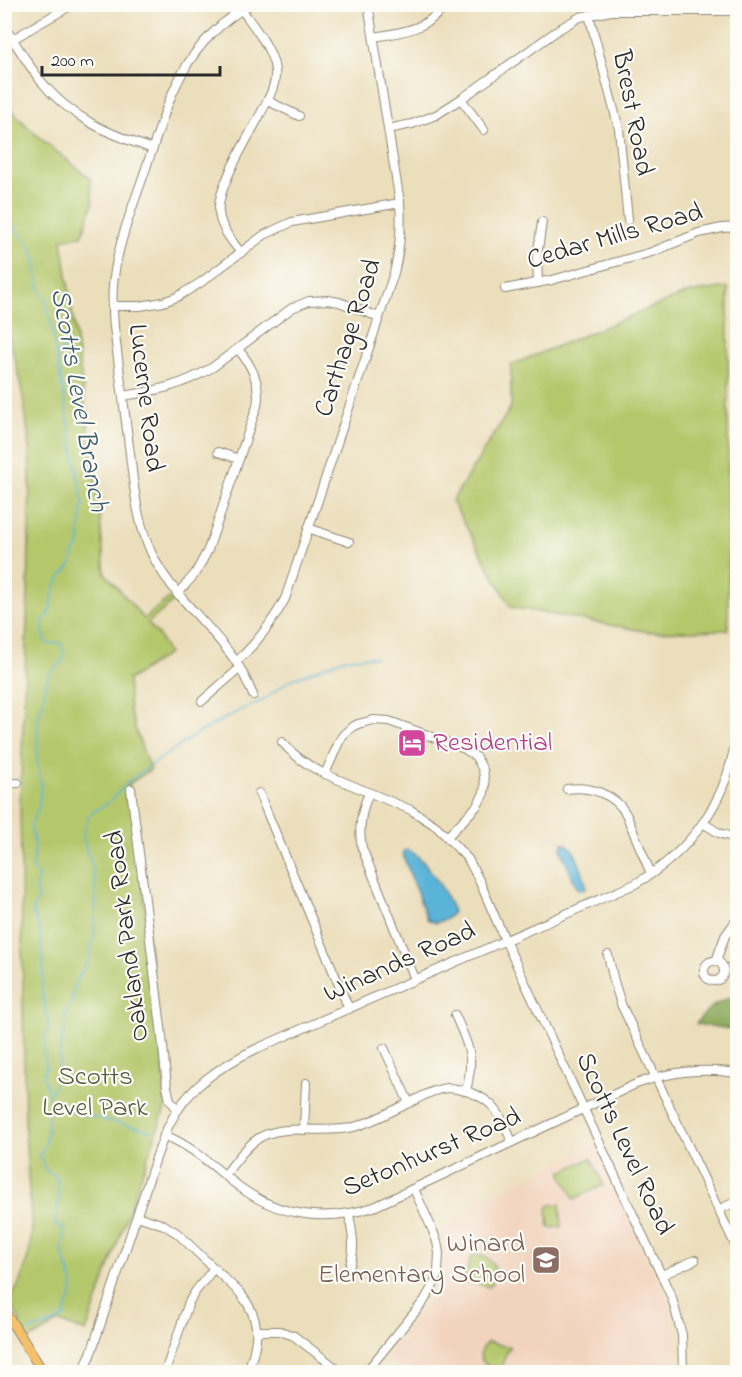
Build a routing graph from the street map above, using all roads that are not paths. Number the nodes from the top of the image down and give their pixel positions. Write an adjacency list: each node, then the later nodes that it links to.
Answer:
1 (74, 4): 11 (street)
2 (251, 4): 6 (street, Lucerne Road)
3 (368, 4): 10 (street, Carthage Road)
4 (447, 4): 10 (street)
5 (626, 8): 7 (street); 8 (street)
6 (242, 10): 13 (street); 17 (street, Lucerne Road)
7 (738, 11)
8 (590, 15): 12 (street); 19 (street, Brest Road)
9 (4, 26): 11 (street)
10 (374, 37): 15 (street, Carthage Road)
11 (13, 39): 17 (street)
12 (461, 99): 15 (street); 16 (street)
13 (268, 101): 14 (street); 22 (street)
14 (299, 116)
15 (388, 129): 18 (street, Carthage Road)
16 (484, 130)
17 (153, 149): 25 (street, Lucerne Road)
18 (400, 203): 22 (street); 26 (street, Carthage Road)
19 (628, 220)
20 (542, 222): 23 (street)
21 (738, 227): 23 (street, Cedar Mills Road)
22 (241, 253): 25 (street)
23 (538, 283): 24 (street, Cedar Mills Road)
24 (505, 289)
25 (112, 306): 28 (street, Lucerne Road)
26 (379, 317): 27 (street); 31 (street, Carthage Road)
27 (238, 349): 28 (street); 30 (street)
28 (123, 396): 33 (street, Lucerne Road)
29 (218, 452): 30 (street)
30 (239, 459): 33 (street)
31 (308, 528): 32 (street); 36 (street, Carthage Road)
32 (349, 542)
33 (177, 594): 36 (street, Lucerne Road)
34 (738, 622): 35 (street, Winands Road)
35 (737, 657): 47 (street, Winands Road)
36 (238, 665): 37 (street, Lucerne Road); 38 (street, Carthage Road)
37 (253, 694)
38 (202, 701)
39 (282, 742): 40 (street)
40 (325, 774): 46 (street); 48 (street)
41 (18, 783): 42 (street)
42 (4, 784)
43 (131, 789): 65 (street, Oakland Park Road)
44 (567, 789): 50 (street)
45 (259, 793): 56 (street)
46 (369, 793): 48 (street); 55 (street)
47 (703, 823): 49 (street); 50 (street, Winands Road)
48 (447, 837): 52 (street)
49 (738, 839)
50 (651, 874): 52 (street, Winands Road)
51 (738, 918): 54 (street)
52 (505, 940): 55 (street, Winands Road); 64 (street, Scotts Level Road)
53 (608, 955): 60 (street)
54 (717, 961)
55 (415, 979): 56 (street, Winands Road)
56 (349, 1009): 65 (street, Winands Road)
57 (455, 1015): 62 (street)
58 (384, 1048): 63 (street)
59 (738, 1073): 60 (street, Setonhurst Road)
60 (656, 1077): 64 (street, Setonhurst Road); 72 (street)
61 (306, 1083): 66 (street)
62 (466, 1091): 63 (street); 68 (street)
63 (409, 1102): 66 (street)
64 (584, 1108): 68 (street, Setonhurst Road); 79 (street, Scotts Level Road)
65 (178, 1110): 67 (street, Winands Road)
66 (304, 1130): 69 (street)
67 (164, 1135): 69 (street, Setonhurst Road); 74 (street, Winands Road)
68 (512, 1142): 70 (street, Setonhurst Road)
69 (225, 1175): 73 (street, Setonhurst Road)
70 (414, 1189): 73 (street, Setonhurst Road); 87 (street)
71 (738, 1201): 72 (street)
72 (718, 1210): 75 (street)
73 (348, 1214): 77 (street)
74 (136, 1216): 78 (street); 83 (street, Winands Road)
75 (738, 1251)
76 (695, 1260): 79 (street)
77 (350, 1264)
78 (214, 1268): 81 (street); 84 (street)
79 (662, 1275): 88 (street, Scotts Level Road)
80 (4, 1310): 82 (main road)
81 (258, 1331): 85 (street); 86 (street)
82 (43, 1372)
83 (83, 1372)
84 (165, 1372)
85 (248, 1372)
86 (341, 1372)
87 (366, 1372)
88 (683, 1372)

